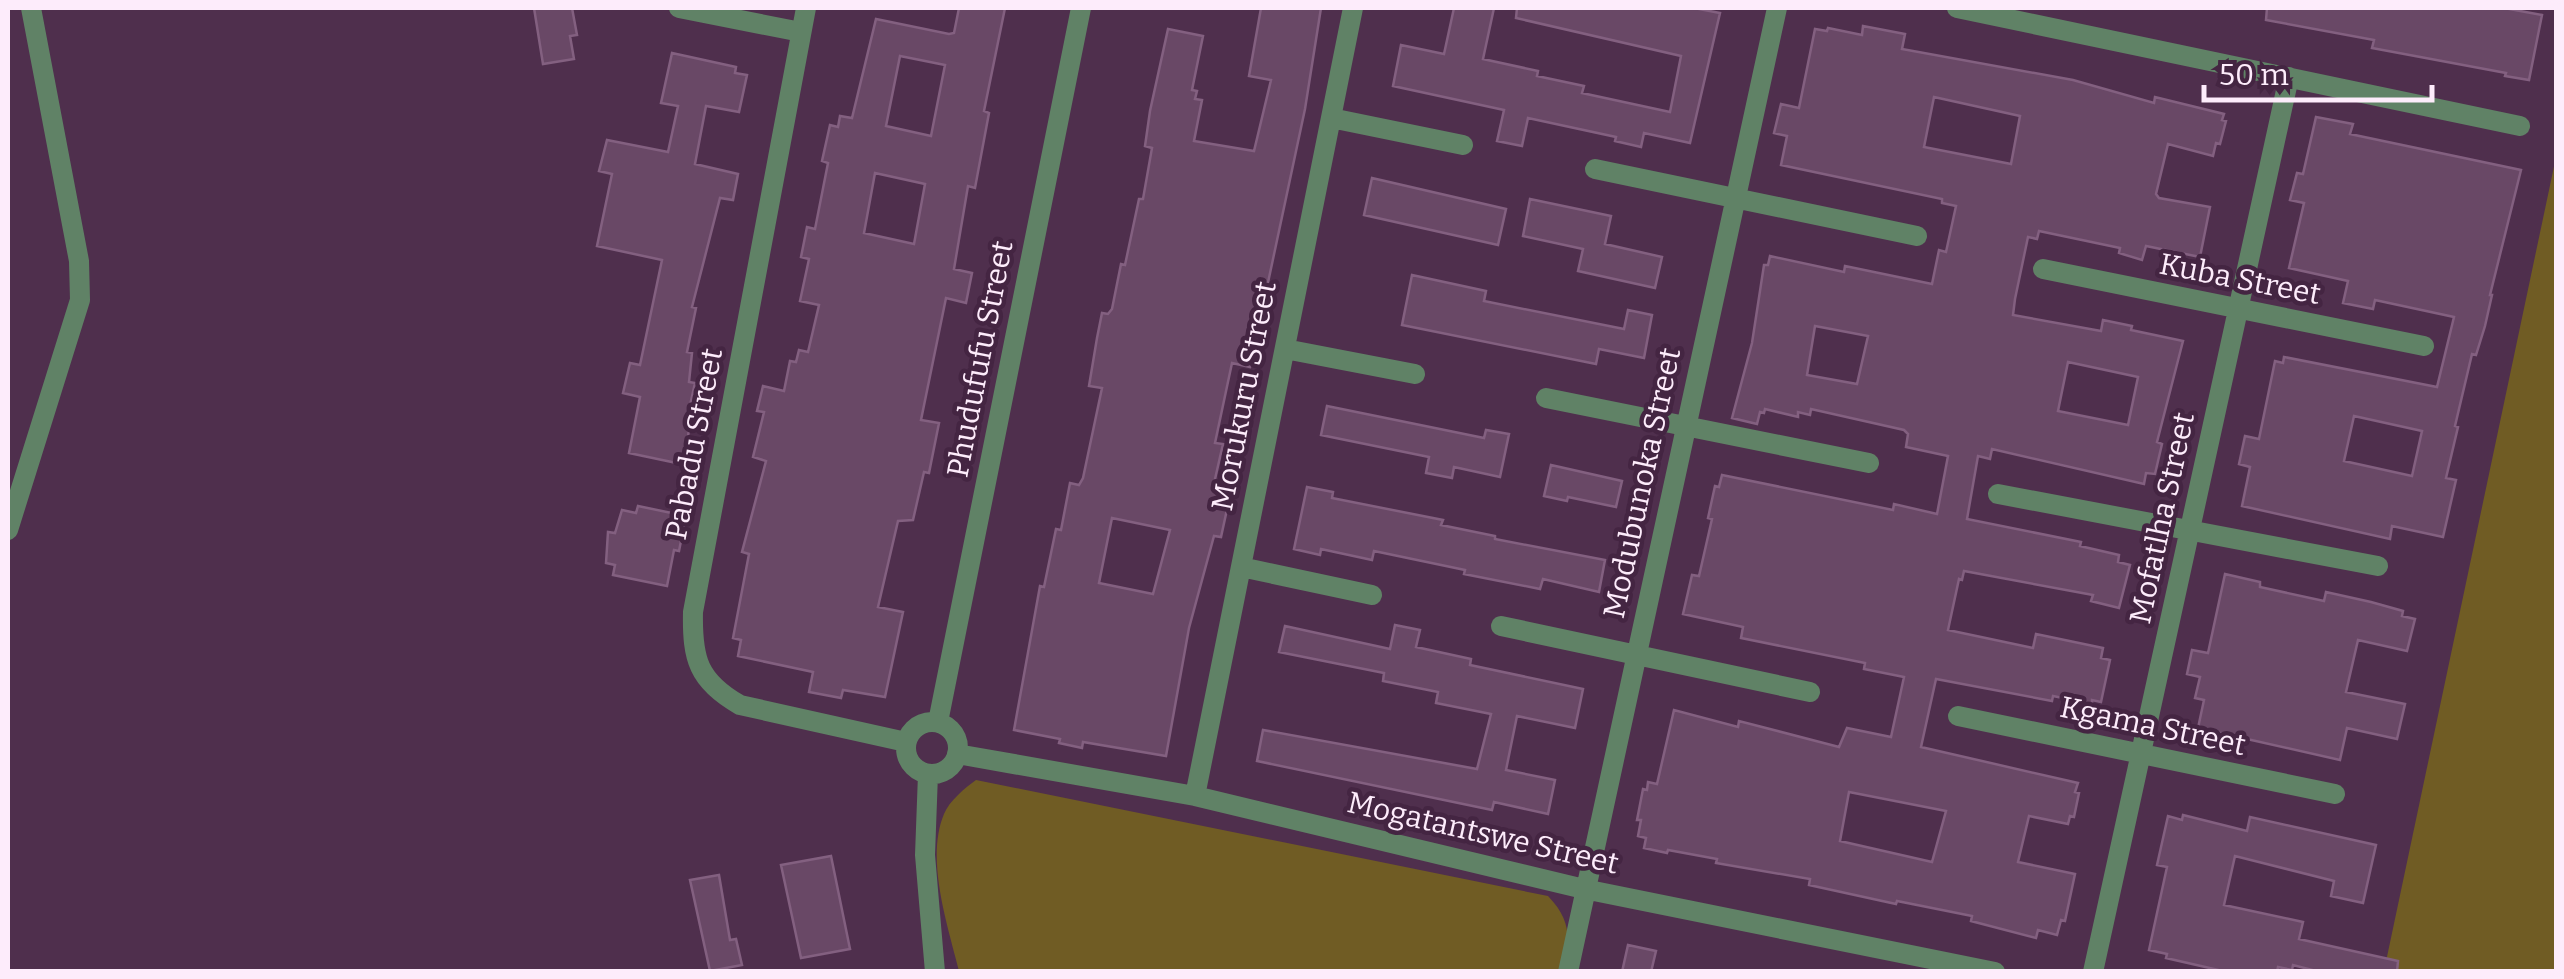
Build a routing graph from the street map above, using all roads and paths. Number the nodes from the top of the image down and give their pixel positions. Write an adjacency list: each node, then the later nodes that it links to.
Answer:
1 (31, 8): 25 (street)
2 (679, 8): 8 (street)
3 (806, 8): 8 (street, Pabadu Street)
4 (1081, 8): 34 (street, Phudufufu Street)
5 (1353, 8): 10 (street, Morukuru Street)
6 (1776, 8): 14 (street, Modubunoka Street)
7 (1957, 8): 9 (street)
8 (801, 32): 35 (street, Pabadu Street)
9 (2289, 77): 11 (street); 17 (street, Mofatlha Street)
10 (1331, 118): 12 (street); 19 (street, Morukuru Street)
11 (2520, 126)
12 (1463, 145)
13 (1595, 169): 14 (street)
14 (1735, 198): 15 (street); 22 (street, Modubunoka Street)
15 (1917, 236)
16 (2043, 269): 17 (street, Kuba Street)
17 (2238, 310): 18 (street, Kuba Street); 26 (street, Mofatlha Street)
18 (2424, 346)
19 (1285, 348): 20 (street); 28 (street, Morukuru Street)
20 (1414, 374)
21 (1546, 398): 22 (street)
22 (1685, 428): 23 (street); 31 (street, Modubunoka Street)
23 (1869, 463)
24 (1998, 494): 26 (street)
25 (8, 530)
26 (2189, 532): 27 (street); 37 (street, Mofatlha Street)
27 (2378, 566)
28 (1240, 567): 29 (street); 40 (street, Morukuru Street)
29 (1372, 595)
30 (1501, 626): 31 (street)
31 (1635, 655): 32 (street); 41 (street, Modubunoka Street)
32 (1810, 692)
33 (1958, 716): 37 (street, Kgama Street)
34 (938, 722): 35 (street); 36 (street)
35 (906, 742): 38 (street)
36 (957, 754): 38 (street); 40 (street, Mogatantswe Street)
37 (2140, 756): 39 (street, Kgama Street); 45 (street, Mofatlha Street)
38 (928, 774): 42 (street)
39 (2336, 794)
40 (1195, 796): 41 (street, Mogatantswe Street)
41 (1584, 889): 43 (street, Modubunoka Street); 44 (street, Mogatantswe Street)
42 (935, 972)
43 (1568, 972)
44 (1995, 972)
45 (2093, 972)

